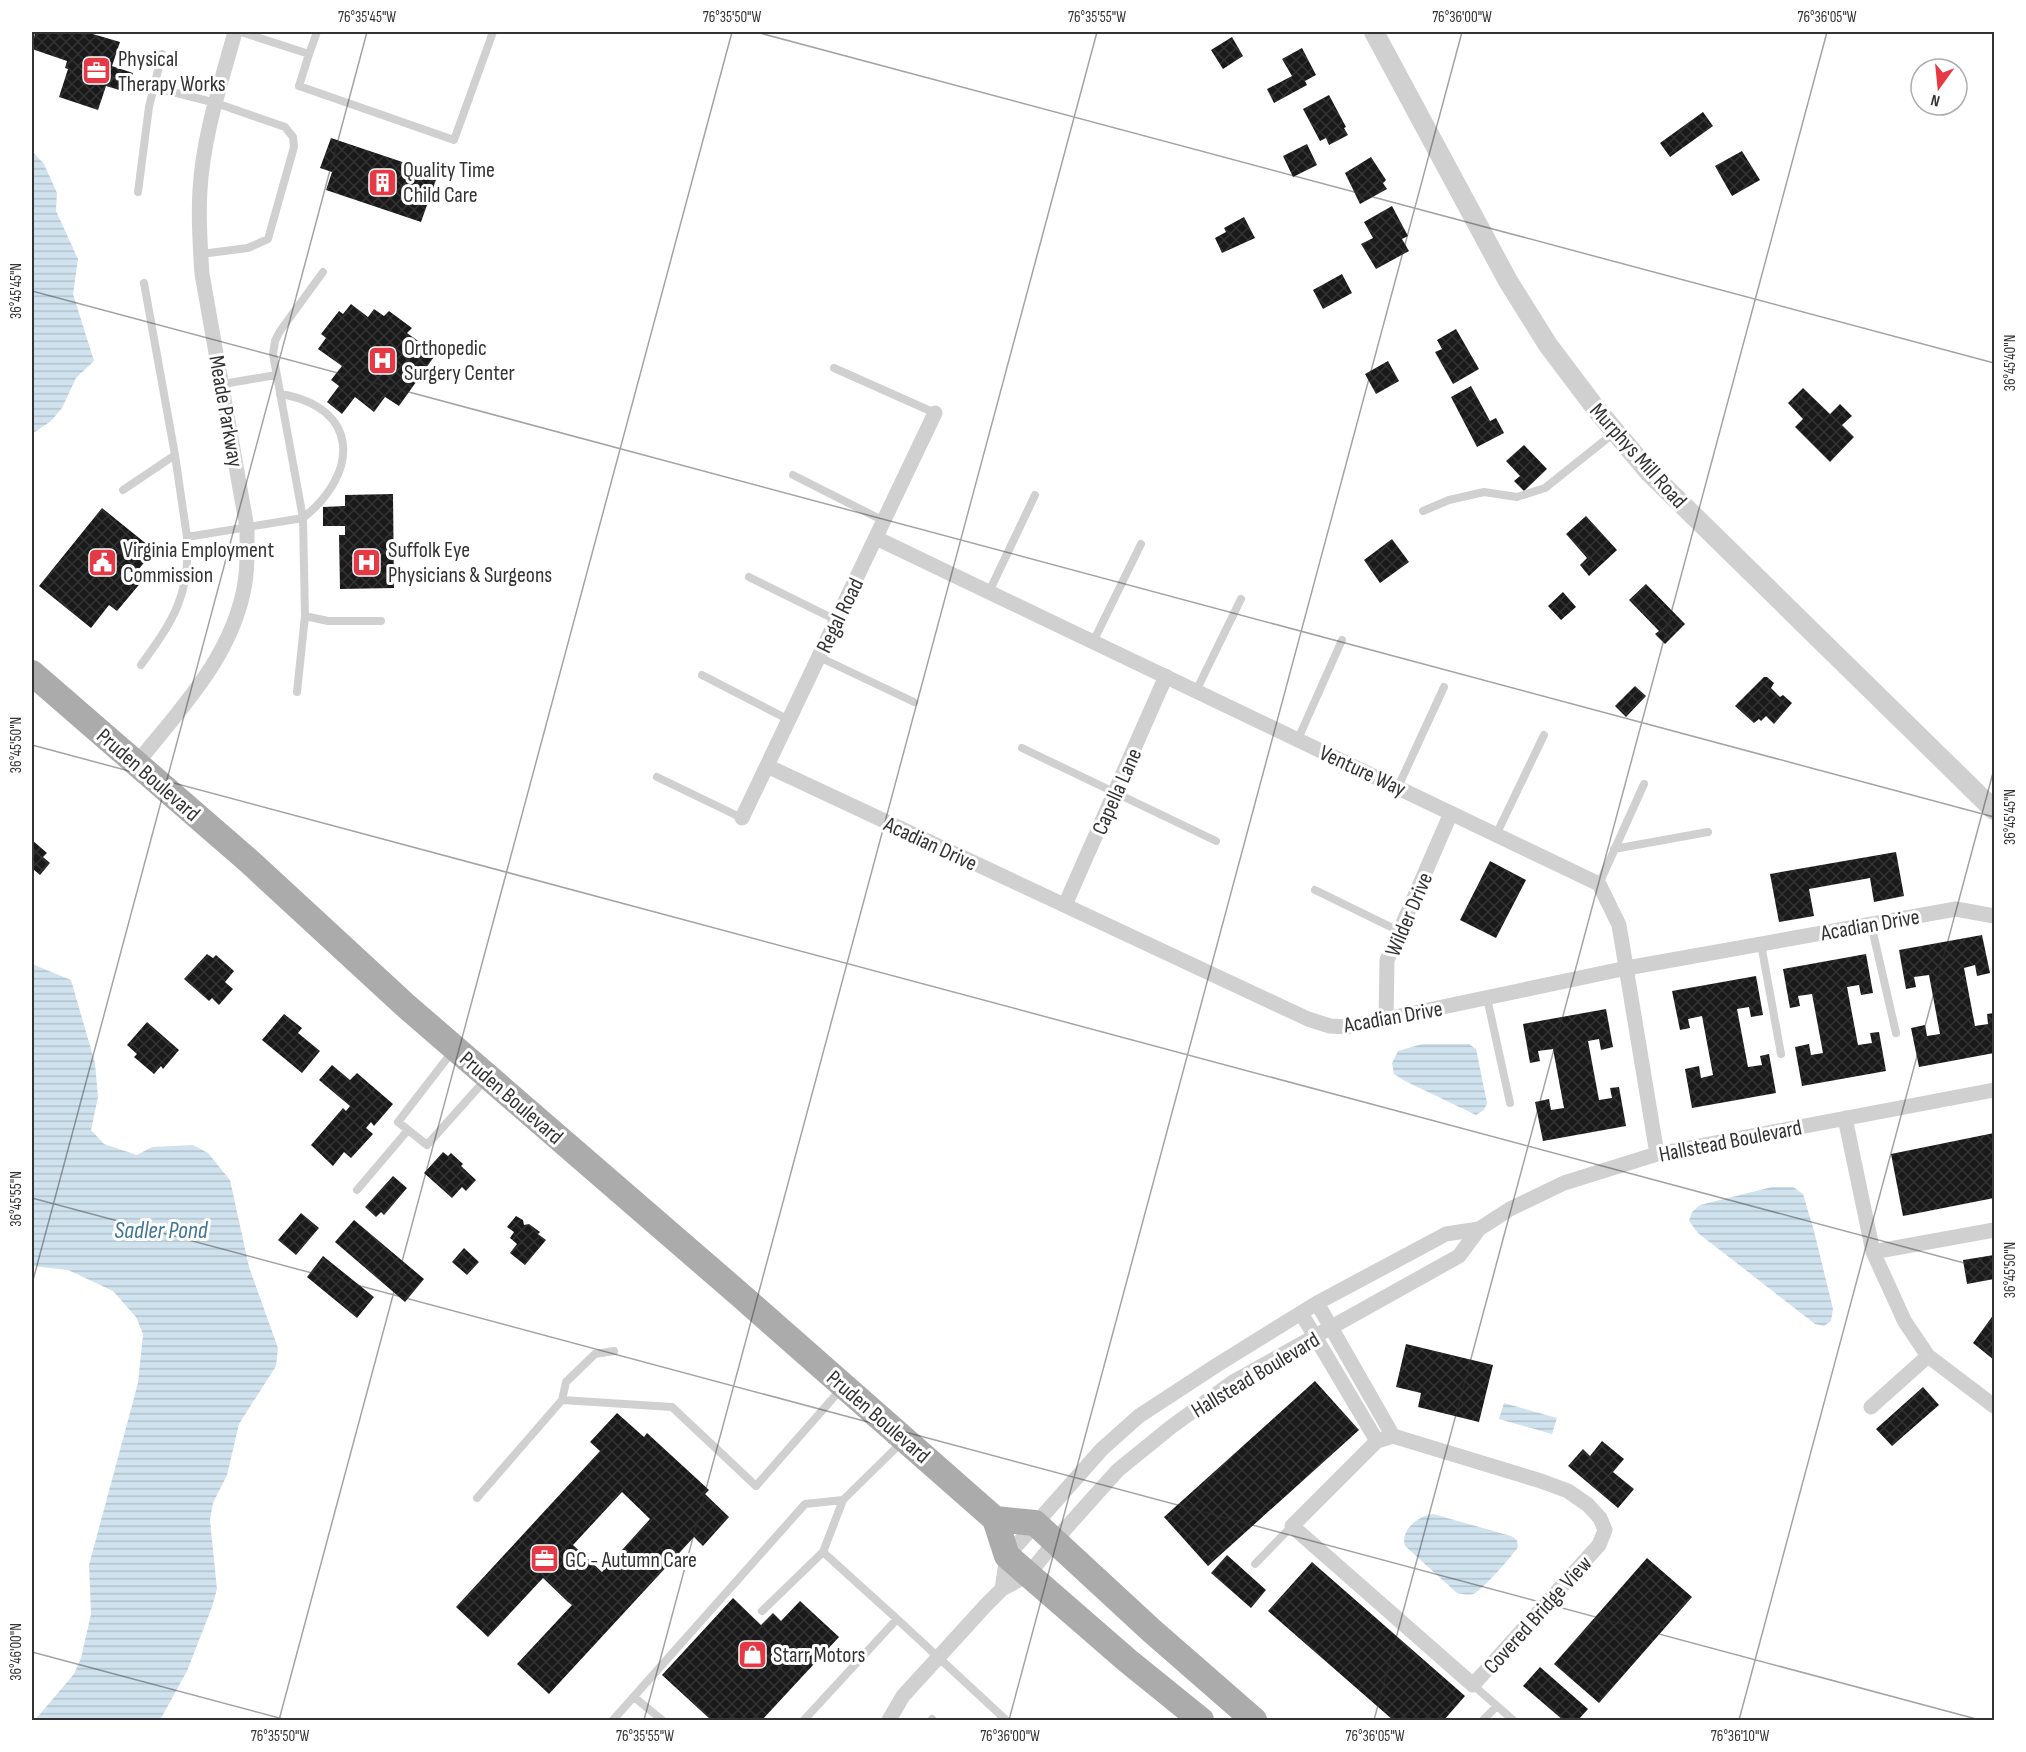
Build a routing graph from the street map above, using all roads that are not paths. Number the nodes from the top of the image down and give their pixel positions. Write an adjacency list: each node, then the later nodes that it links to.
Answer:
1 (235, 32): 9 (street, Meade Parkway)
2 (241, 32): 7 (lane)
3 (317, 32): 7 (lane)
4 (493, 32): 7 (lane)
5 (1374, 32): 19 (street, Murphys Mill Road)
6 (162, 54): 8 (lane)
7 (309, 54)
8 (153, 87): 9 (lane); 10 (lane)
9 (216, 103): 11 (street, Meade Parkway); 11 (lane)
10 (138, 192)
11 (201, 254): 16 (street, Meade Parkway)
12 (323, 272): 15 (lane)
13 (144, 282): 20 (lane)
14 (834, 368): 18 (lane)
15 (276, 375): 16 (lane); 17 (lane)
16 (223, 384): 27 (street, Meade Parkway)
17 (280, 394): 25 (lane); 25 (lane)
18 (935, 413): 26 (street, Regal Road)
19 (1615, 432): 24 (lane); 58 (street, Murphys Mill Road)
20 (175, 455): 22 (lane); 28 (lane)
21 (793, 475): 26 (lane)
22 (123, 489)
23 (1035, 495): 32 (lane)
24 (1423, 511)
25 (303, 518): 27 (lane); 34 (lane)
26 (884, 521): 29 (street, Regal Road)
27 (247, 528): 28 (lane); 52 (street, Meade Parkway)
28 (187, 537): 40 (lane)
29 (876, 538): 32 (street, Venture Way); 35 (street, Regal Road)
30 (1141, 544): 38 (lane)
31 (749, 577): 35 (lane)
32 (989, 592): 38 (street, Venture Way)
33 (1240, 599): 45 (lane)
34 (305, 616): 36 (lane); 46 (lane)
35 (837, 620): 39 (street, Regal Road)
36 (381, 621)
37 (1342, 640): 50 (lane)
38 (1094, 642): 43 (street, Venture Way)
39 (819, 657): 47 (lane); 48 (street, Regal Road)
40 (141, 665)
41 (32, 673): 52 (main road, Pruden Boulevard)
42 (702, 675): 48 (lane)
43 (1166, 676): 45 (street, Venture Way); 57 (street, Capella Lane)
44 (1444, 687): 56 (lane)
45 (1196, 691): 50 (street, Venture Way)
46 (297, 692)
47 (914, 702)
48 (789, 720): 53 (street, Regal Road)
49 (1544, 735): 62 (lane)
50 (1298, 740): 56 (street, Venture Way)
51 (1022, 748): 57 (lane)
52 (136, 763): 76 (main road, Pruden Boulevard)
53 (767, 766): 60 (street, Regal Road); 67 (street, Acadian Drive)
54 (657, 777): 60 (lane)
55 (1644, 784): 64 (lane)
56 (1398, 787): 59 (street, Venture Way)
57 (1115, 793): 63 (lane); 67 (street, Capella Lane)
58 (1995, 810)
59 (1451, 813): 62 (street, Venture Way); 70 (street, Wilder Drive)
60 (742, 818)
61 (1708, 832): 64 (lane)
62 (1496, 835): 65 (street, Venture Way)
63 (1216, 840)
64 (1614, 849): 65 (lane)
65 (1599, 884): 72 (street)
66 (1315, 890): 70 (lane)
67 (1065, 905): 74 (street, Acadian Drive)
68 (1995, 916): 69 (street, Acadian Drive)
69 (1871, 924): 71 (street, Acadian Drive); 75 (lane)
70 (1399, 931): 74 (street, Wilder Drive)
71 (1761, 944): 72 (street, Acadian Drive); 77 (lane)
72 (1627, 968): 73 (street, Acadian Drive); 83 (street)
73 (1487, 998): 74 (street, Acadian Drive); 80 (lane)
74 (1386, 1019)
75 (1896, 1033)
76 (455, 1048): 78 (main road, Pruden Boulevard); 82 (lane)
77 (1781, 1054)
78 (488, 1077): 82 (lane); 94 (main road, Pruden Boulevard)
79 (1995, 1090): 81 (street, Hallstead Boulevard)
80 (1510, 1103)
81 (1845, 1118): 83 (street, Hallstead Boulevard); 87 (street)
82 (408, 1130): 84 (lane)
83 (1657, 1154): 85 (street, Hallstead Boulevard)
84 (357, 1190)
85 (1479, 1229): 88 (street, Hallstead Boulevard); 90 (street, Hallstead Boulevard)
86 (1995, 1230): 87 (street)
87 (1873, 1252): 93 (street)
88 (1317, 1303): 89 (street, Hallstead Boulevard); 90 (street)
89 (1301, 1313): 91 (street); 104 (street, Hallstead Boulevard)
90 (1330, 1328): 91 (street, Hallstead Boulevard); 98 (street)
91 (1315, 1337): 100 (street); 106 (street, Hallstead Boulevard)
92 (614, 1351): 95 (lane)
93 (1928, 1356): 96 (street); 97 (street)
94 (844, 1386): 95 (lane); 99 (main road, Pruden Boulevard)
95 (562, 1400): 101 (lane)
96 (1995, 1406)
97 (1871, 1407)
98 (1393, 1436): 100 (street); 115 (street, Covered Bridge View)
99 (905, 1439): 102 (lane); 103 (main road, Pruden Boulevard)
100 (1377, 1441): 105 (street)
101 (477, 1498)
102 (843, 1500): 107 (lane); 116 (lane)
103 (995, 1519): 104 (main road); 108 (main road)
104 (1035, 1523): 106 (main road); 108 (street, Hallstead Boulevard)
105 (1292, 1526): 109 (lane); 115 (street, Covered Bridge View)
106 (1055, 1541): 110 (street, Hallstead Boulevard); 124 (main road)
107 (823, 1552): 112 (lane); 113 (lane)
108 (1007, 1556): 110 (main road); 111 (street)
109 (1255, 1564)
110 (1028, 1575): 111 (street); 123 (main road)
111 (1002, 1589): 114 (street)
112 (762, 1611)
113 (897, 1620): 114 (lane); 120 (lane)
114 (937, 1657): 121 (street); 122 (lane)
115 (1473, 1684): 117 (lane)
116 (634, 1697): 118 (lane); 119 (lane)
117 (1497, 1706): 125 (lane); 126 (lane)
118 (613, 1720)
119 (662, 1720)
120 (804, 1720)
121 (889, 1720)
122 (1006, 1720)
123 (1201, 1720)
124 (1254, 1720)
125 (1484, 1720)
126 (1514, 1720)

